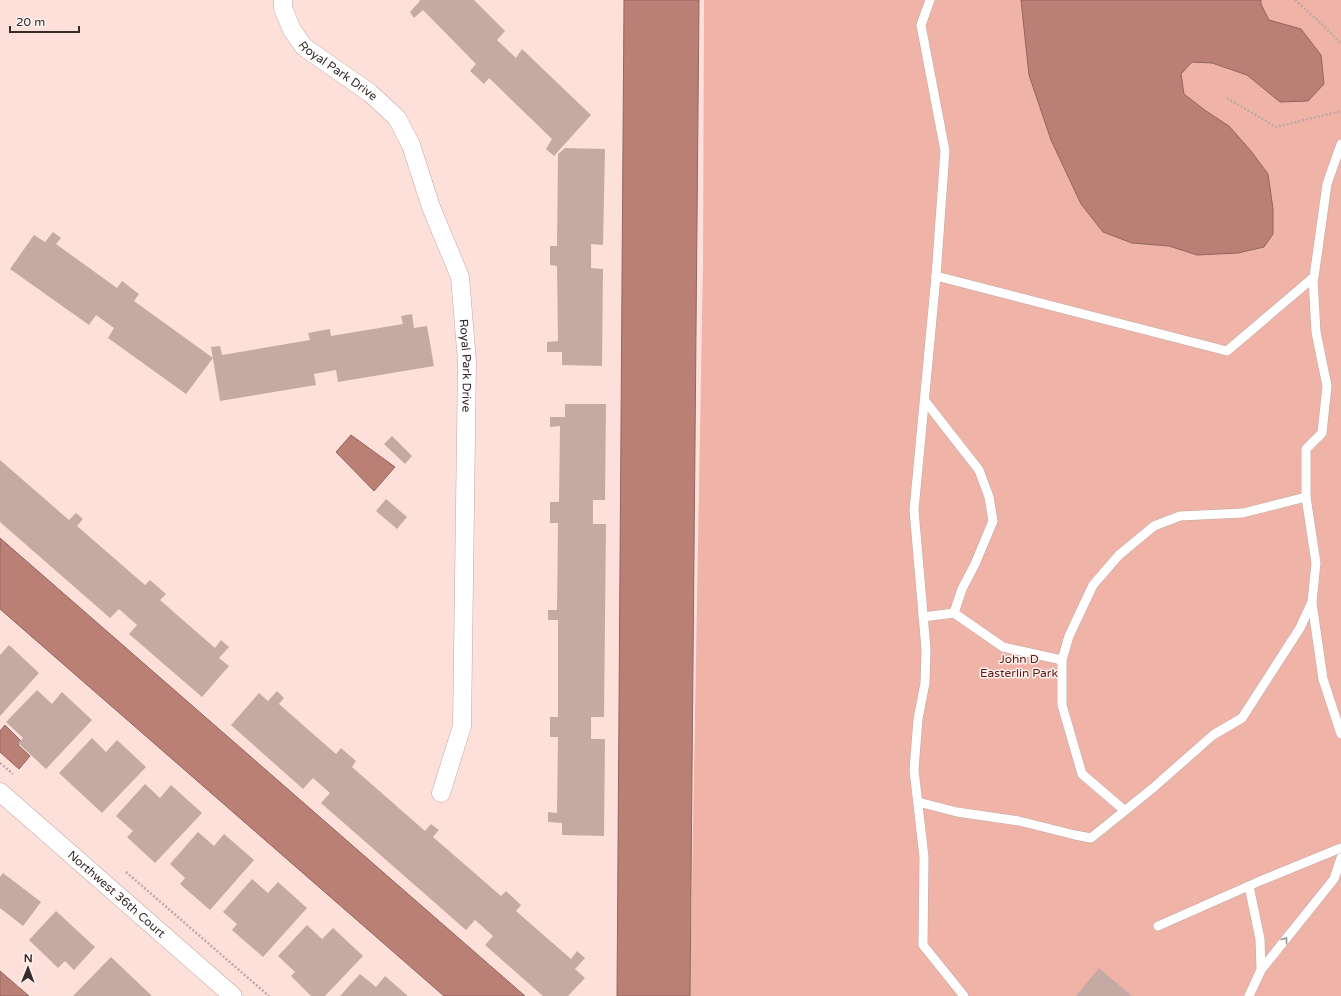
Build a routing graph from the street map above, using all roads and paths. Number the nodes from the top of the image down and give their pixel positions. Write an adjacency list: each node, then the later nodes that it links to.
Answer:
1 (283, 0): 20 (street, Royal Park Drive)
2 (930, 0): 8 (lane)
3 (1295, 0): 4 (path)
4 (1341, 44)
5 (1227, 98): 6 (path)
6 (1341, 111)
7 (1341, 144): 9 (lane)
8 (936, 276): 9 (lane); 10 (lane)
9 (1313, 278): 11 (lane)
10 (925, 401): 13 (lane); 14 (lane)
11 (1306, 497): 12 (lane); 15 (lane)
12 (1312, 602): 16 (lane); 22 (lane)
13 (954, 613): 14 (lane); 15 (lane)
14 (923, 617): 21 (lane)
15 (1062, 660): 22 (lane)
16 (1341, 734)
17 (0, 763): 18 (path)
18 (18, 778)
19 (0, 792): 29 (street, Northwest 36th Court)
20 (441, 793)
21 (918, 802): 22 (lane); 31 (lane)
22 (1124, 810)
23 (1341, 848): 26 (lane)
24 (1341, 858): 28 (lane, one-way to 24)
25 (125, 871): 30 (path)
26 (1249, 886): 27 (lane); 28 (lane)
27 (1158, 926)
28 (1261, 970): 32 (lane)
29 (233, 996)
30 (269, 996)
31 (964, 996)
32 (1249, 996)

